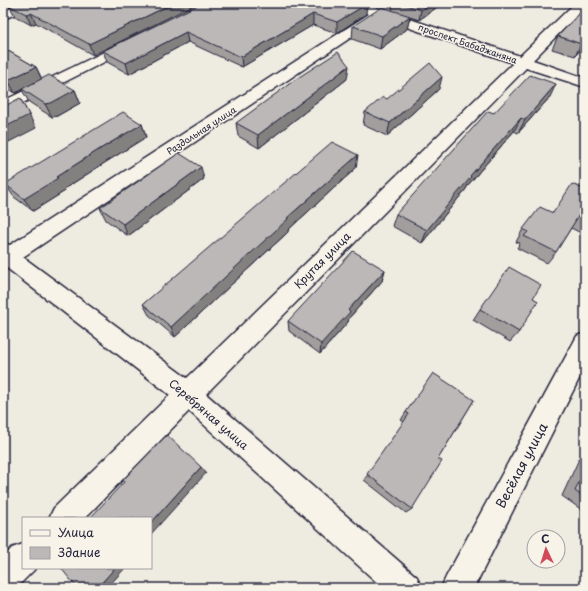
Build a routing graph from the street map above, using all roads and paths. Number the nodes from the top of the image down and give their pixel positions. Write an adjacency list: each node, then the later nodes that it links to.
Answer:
1 (33, 3): 6 (street)
2 (350, 3): 5 (street, проспект Бабаджаняна)
3 (394, 3): 5 (street, Раздольная улица)
4 (582, 3): 8 (street, Крутая улица)
5 (379, 13): 8 (street, проспект Бабаджаняна); 11 (street, Раздольная улица)
6 (3, 15)
7 (142, 38): 10 (street)
8 (523, 61): 9 (street, проспект Бабаджаняна); 13 (street, Крутая улица)
9 (585, 83)
10 (3, 107)
11 (6, 254): 13 (street, Серебряная улица)
12 (585, 343): 18 (street, Весёлая улица)
13 (188, 394): 14 (street, Крутая улица); 17 (street, Серебряная улица)
14 (65, 517)
15 (22, 560): 16 (street)
16 (3, 579)
17 (406, 588)
18 (457, 588)

